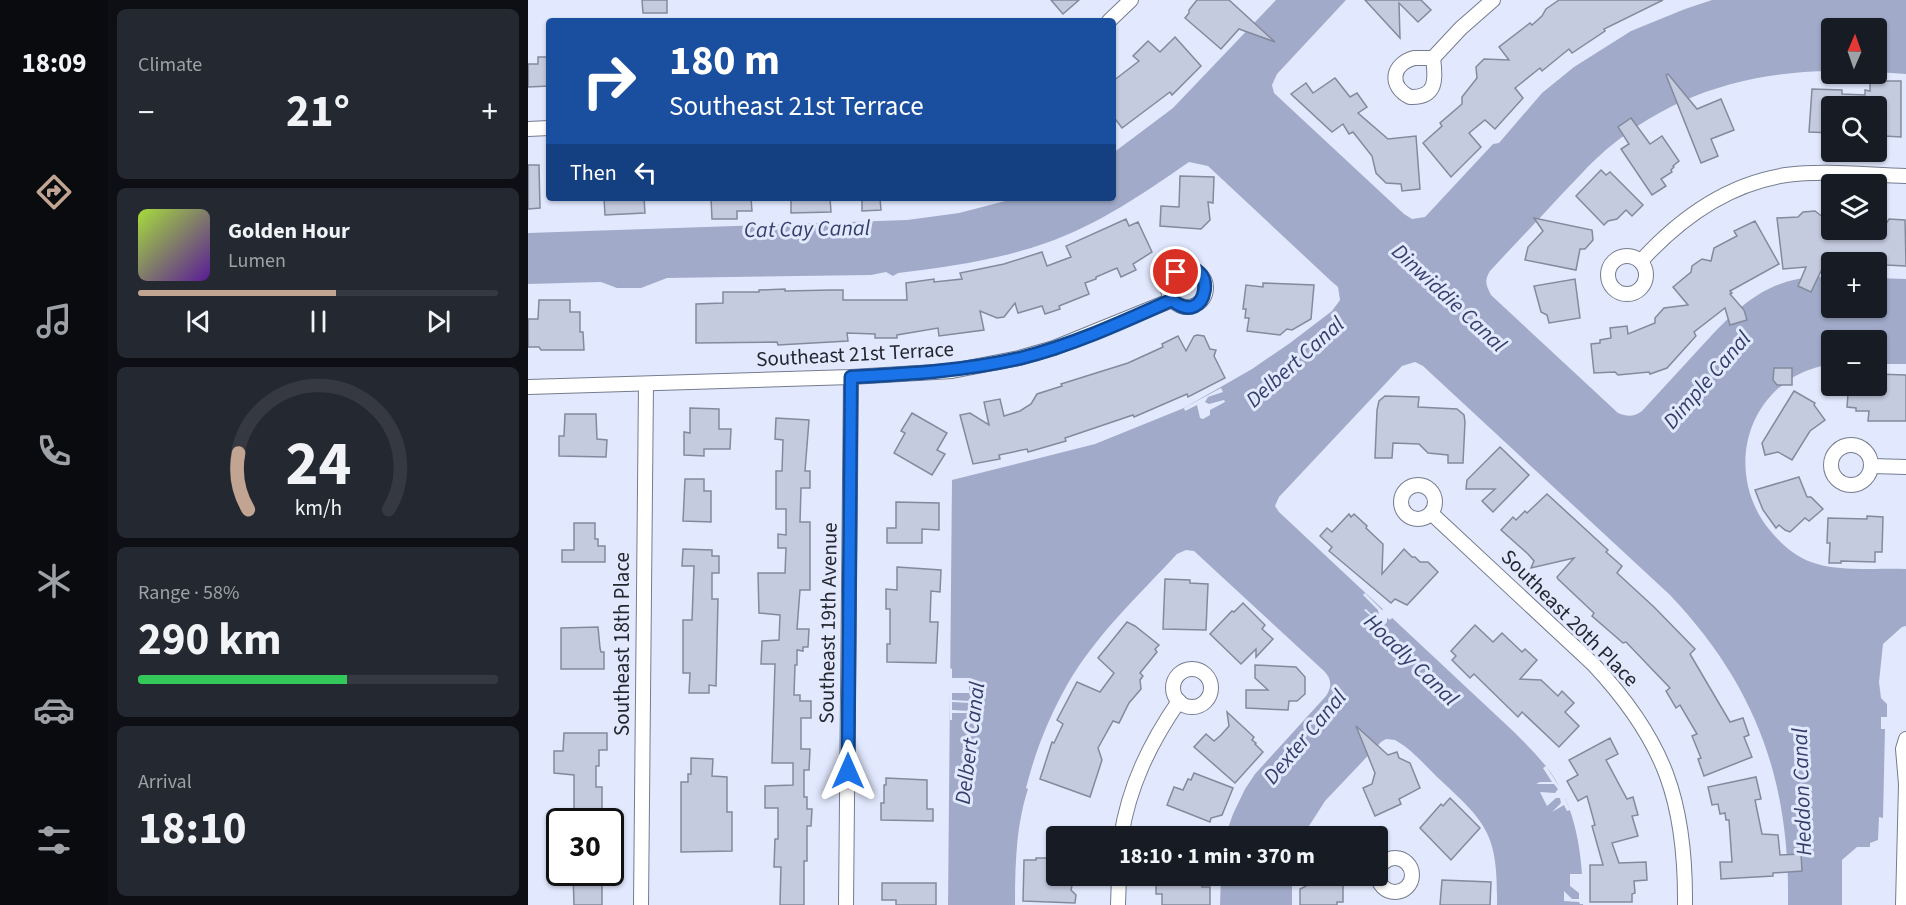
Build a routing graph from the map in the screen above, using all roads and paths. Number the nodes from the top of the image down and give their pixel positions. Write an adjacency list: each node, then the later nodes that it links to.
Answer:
1 (1131, 0): 3 (street)
2 (1493, 0): 4 (street)
3 (1112, 18)
4 (1433, 58)
5 (546, 128): 6 (street)
6 (528, 129)
7 (1906, 176): 8 (street)
8 (1641, 261)
9 (1172, 300): 10 (street, Southeast 21st Terrace)
10 (851, 377): 11 (street, Southeast 21st Terrace); 22 (street, Southeast 19th Avenue)
11 (646, 384): 12 (street, Southeast 21st Terrace); 21 (street, Southeast 18th Place)
12 (528, 387)
13 (1872, 466): 14 (street)
14 (1906, 467)
15 (1432, 514): 24 (street, Southeast 20th Place)
16 (1179, 701): 19 (street)
17 (1906, 739): 18 (street)
18 (1906, 784): 25 (street)
19 (1123, 826)
20 (1119, 886): 23 (street)
21 (641, 905)
22 (846, 905)
23 (1118, 905)
24 (1685, 905)
25 (1903, 905)

